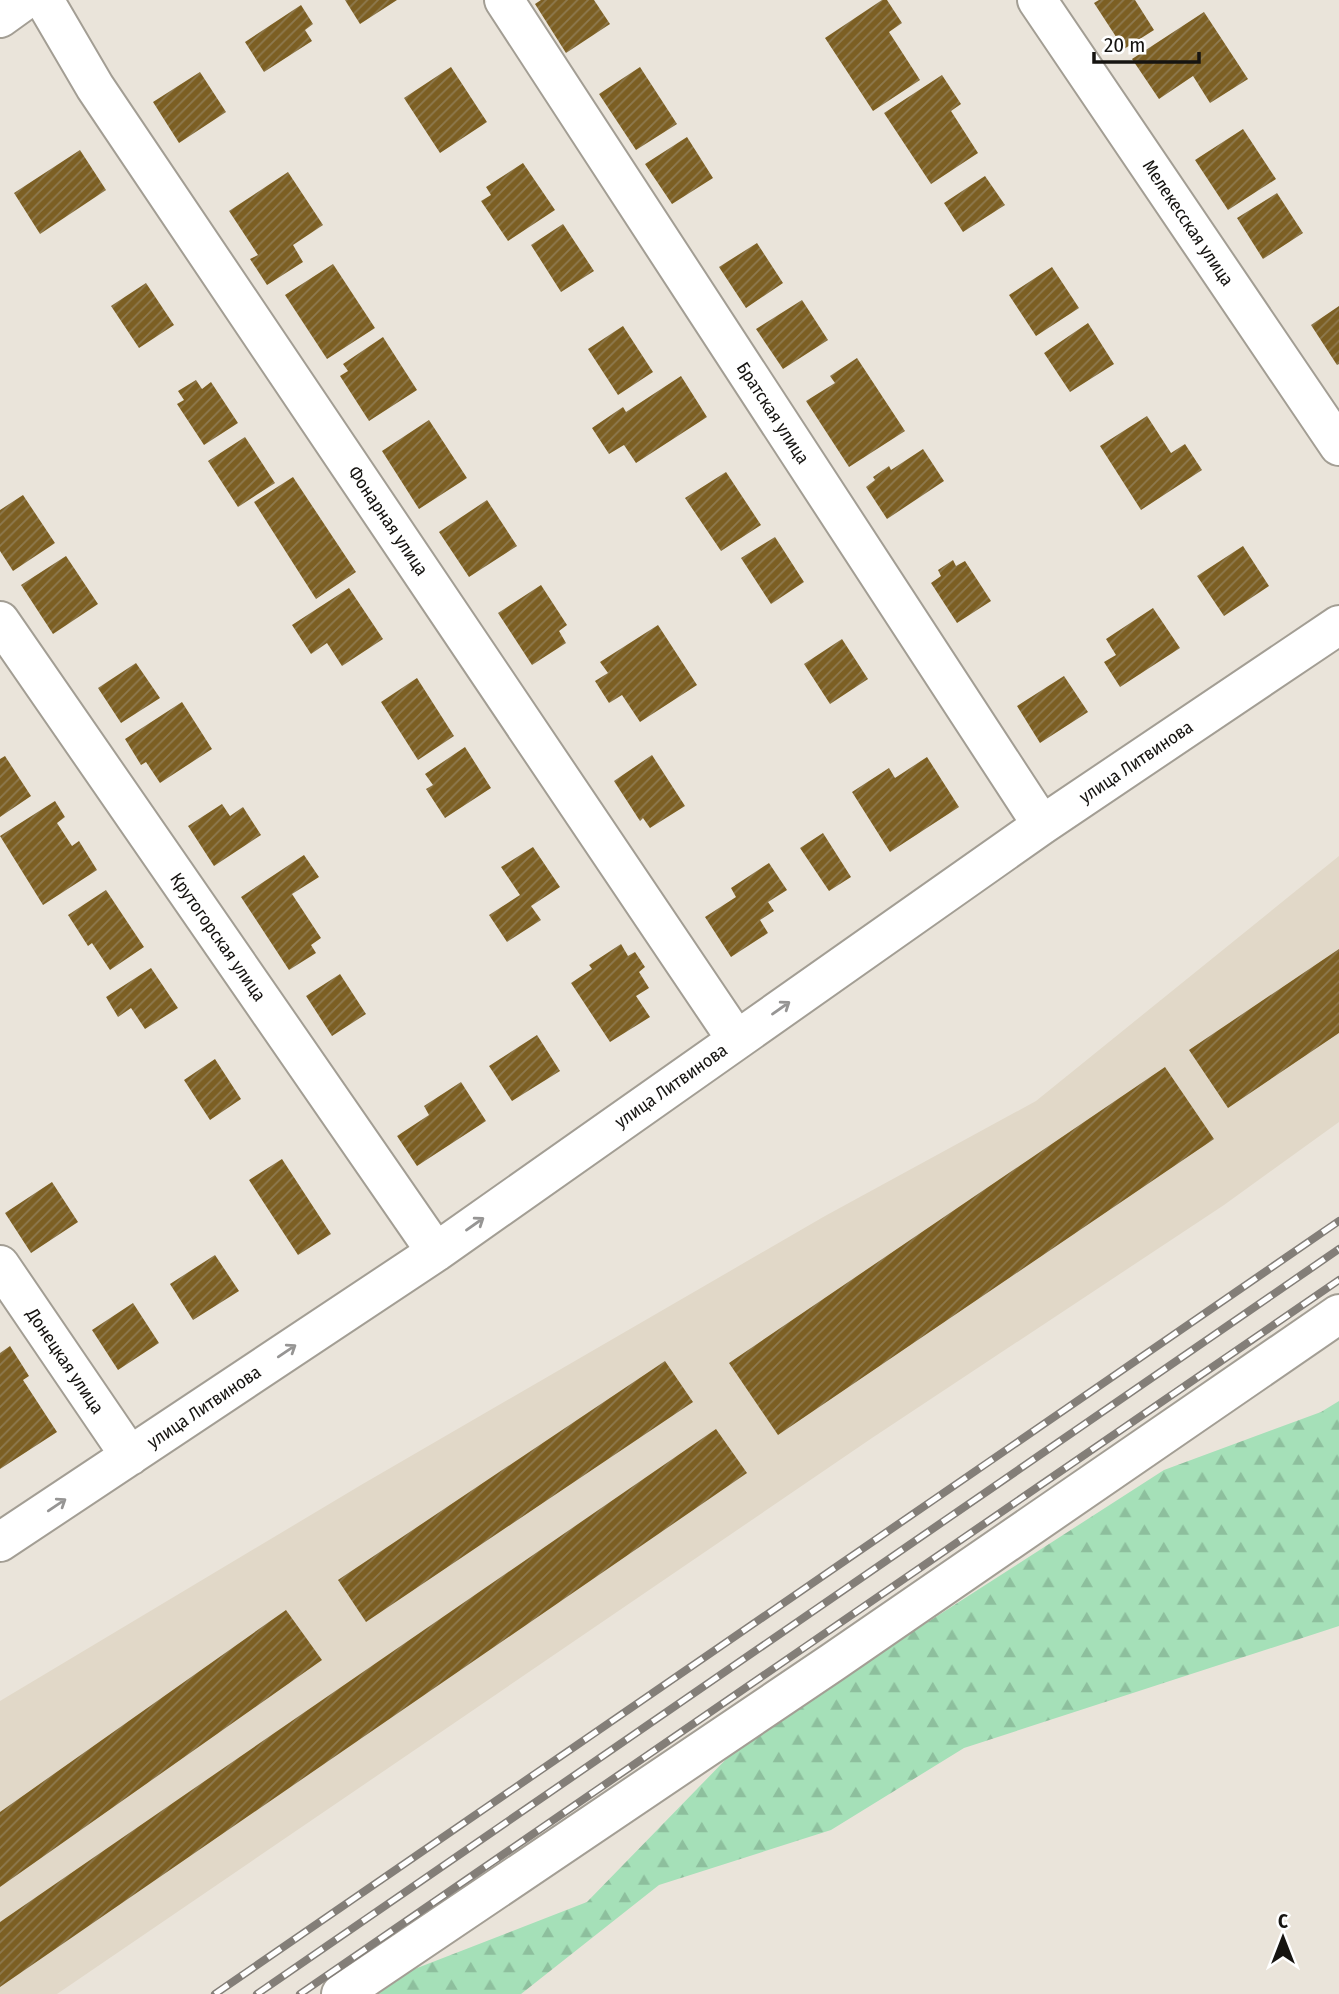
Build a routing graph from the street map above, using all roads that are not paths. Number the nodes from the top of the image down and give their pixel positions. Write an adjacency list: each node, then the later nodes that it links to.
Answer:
1 (25, 0): 5 (street)
2 (44, 0): 10 (street, Фонарная улица)
3 (504, 0): 9 (street, Братская улица)
4 (1037, 0): 6 (street, Мелекесская улица)
5 (0, 18)
6 (1339, 446)
7 (0, 621): 11 (street, Крутогорская улица)
8 (1339, 625): 9 (street, улица Литвинова)
9 (1042, 825): 10 (street, улица Литвинова, one-way to 9)
10 (736, 1039): 11 (street, улица Литвинова, one-way to 10)
11 (436, 1252): 14 (street, улица Литвинова, one-way to 11)
12 (0, 1265): 14 (street, Донецкая улица)
13 (1339, 1314): 16 (street)
14 (130, 1456): 15 (street, улица Литвинова, one-way to 14)
15 (0, 1542)
16 (341, 1994)

